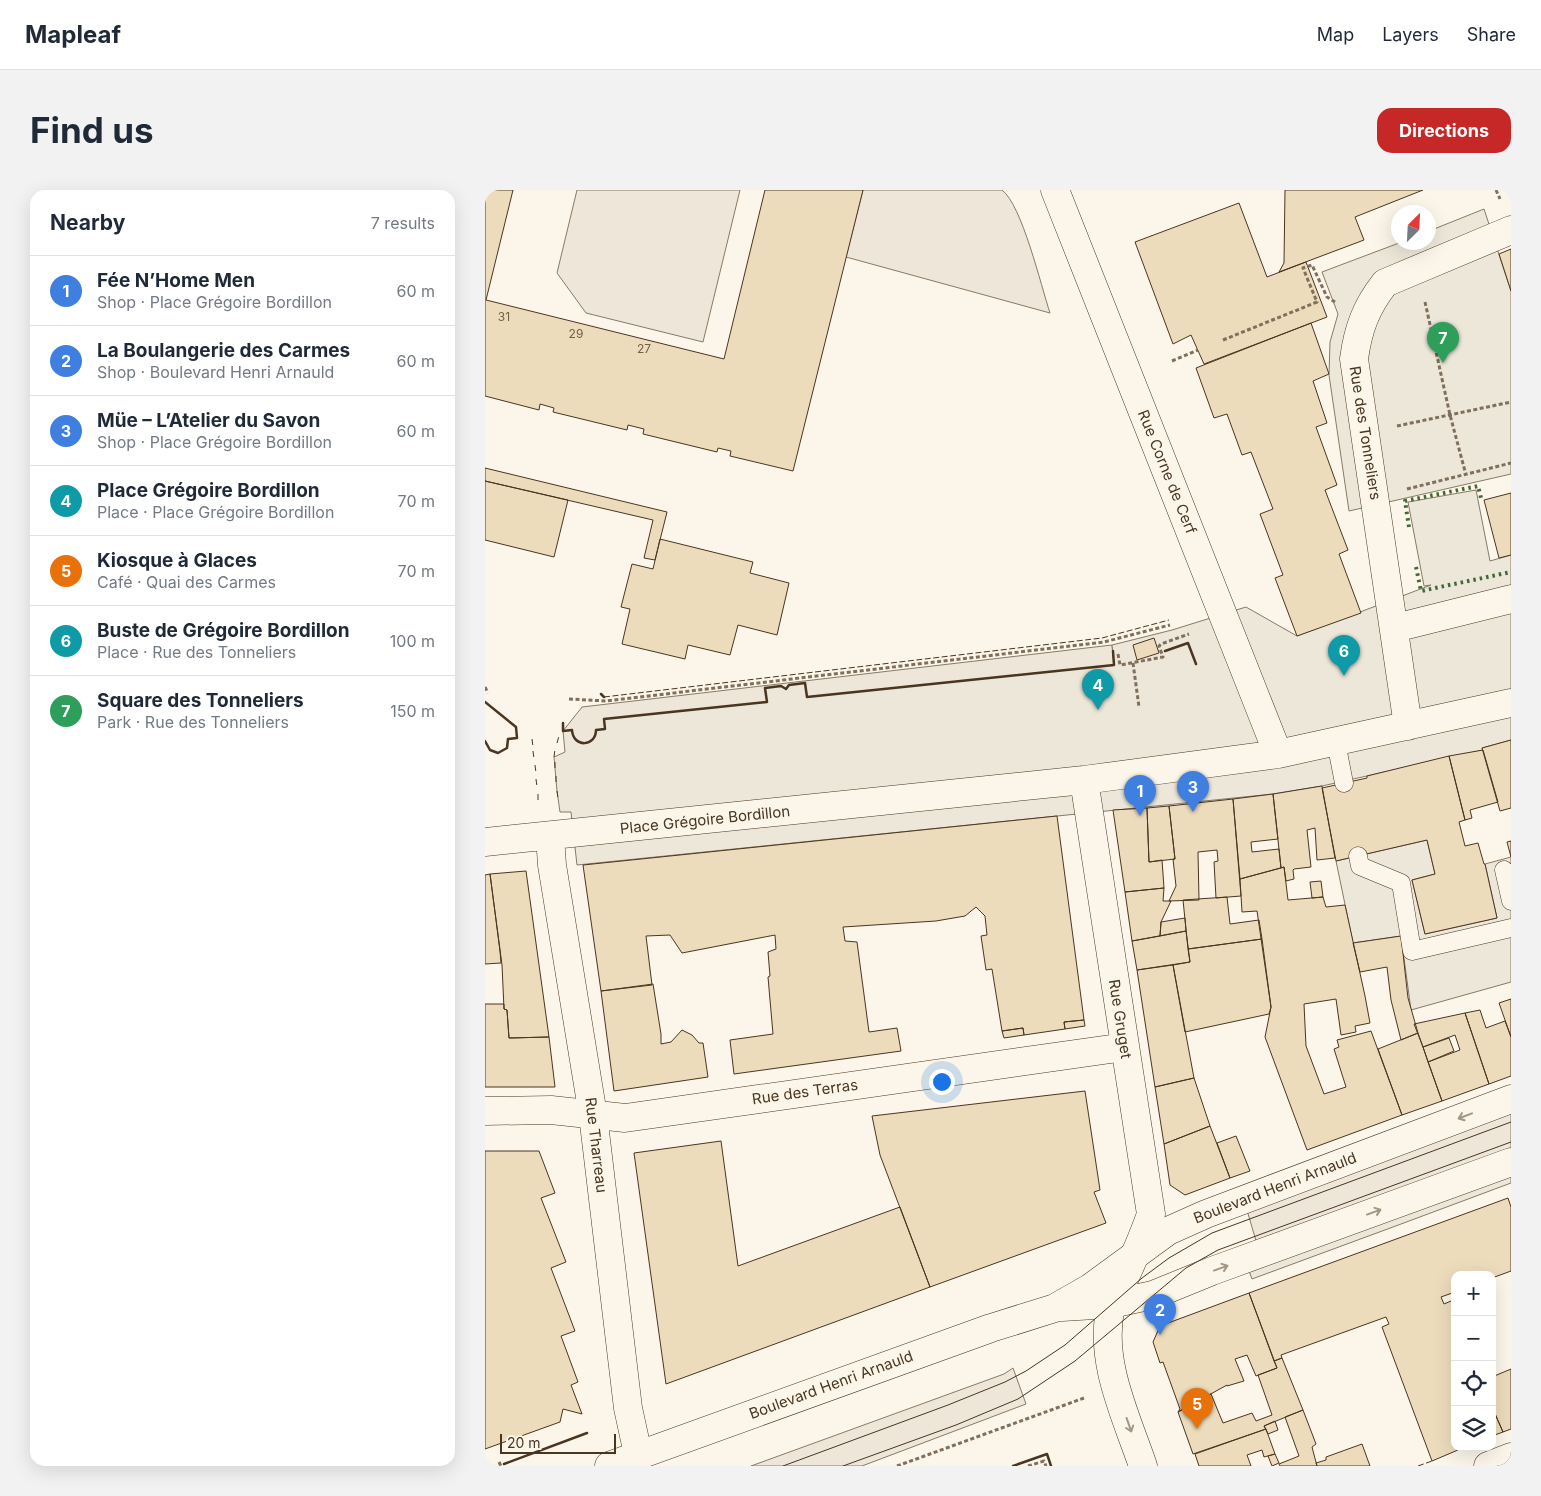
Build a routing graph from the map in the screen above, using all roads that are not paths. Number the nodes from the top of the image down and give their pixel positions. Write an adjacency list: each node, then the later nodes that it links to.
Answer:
1 (1055, 190): 8 (street, Rue Corne de Cerf)
2 (1511, 230): 4 (street, Rue des Tonneliers)
3 (1511, 599): 4 (street)
4 (1395, 628): 6 (street, Rue des Tonneliers)
5 (1511, 703): 6 (street, Place Grégoire Bordillon)
6 (1408, 726): 7 (street, Place Grégoire Bordillon)
7 (1336, 742): 8 (street, Place Grégoire Bordillon); 10 (lane)
8 (1278, 754): 9 (street, Place Grégoire Bordillon)
9 (1084, 780): 11 (street, Place Grégoire Bordillon); 17 (street, Rue Gruget)
10 (1344, 783)
11 (550, 836): 12 (street, Place Grégoire Bordillon); 20 (street, Rue Tharreau)
12 (485, 842)
13 (1358, 856): 16 (lane)
14 (1503, 870): 15 (lane)
15 (1511, 901)
16 (1511, 928)
17 (1125, 1047): 20 (street, Rue des Terras); 22 (street, Rue Gruget)
18 (1511, 1099): 22 (street, Boulevard Henri Arnauld, one-way to 22)
19 (485, 1111): 20 (street, Rue des Terras)
20 (593, 1115): 25 (street, Rue Tharreau)
21 (1511, 1162): 23 (street, Boulevard Henri Arnauld, one-way to 21)
22 (1135, 1256): 23 (street, Rue Gruget); 24 (street, Boulevard Henri Arnauld)
23 (1111, 1304): 24 (street, Boulevard Henri Arnauld); 28 (street, Rue Gruget, one-way to 28)
24 (1055, 1308): 25 (street, Boulevard Henri Arnauld)
25 (639, 1454): 27 (street, Boulevard Henri Arnauld)
26 (1511, 1457): 29 (street)
27 (609, 1466)
28 (1143, 1466)
29 (1488, 1466)

